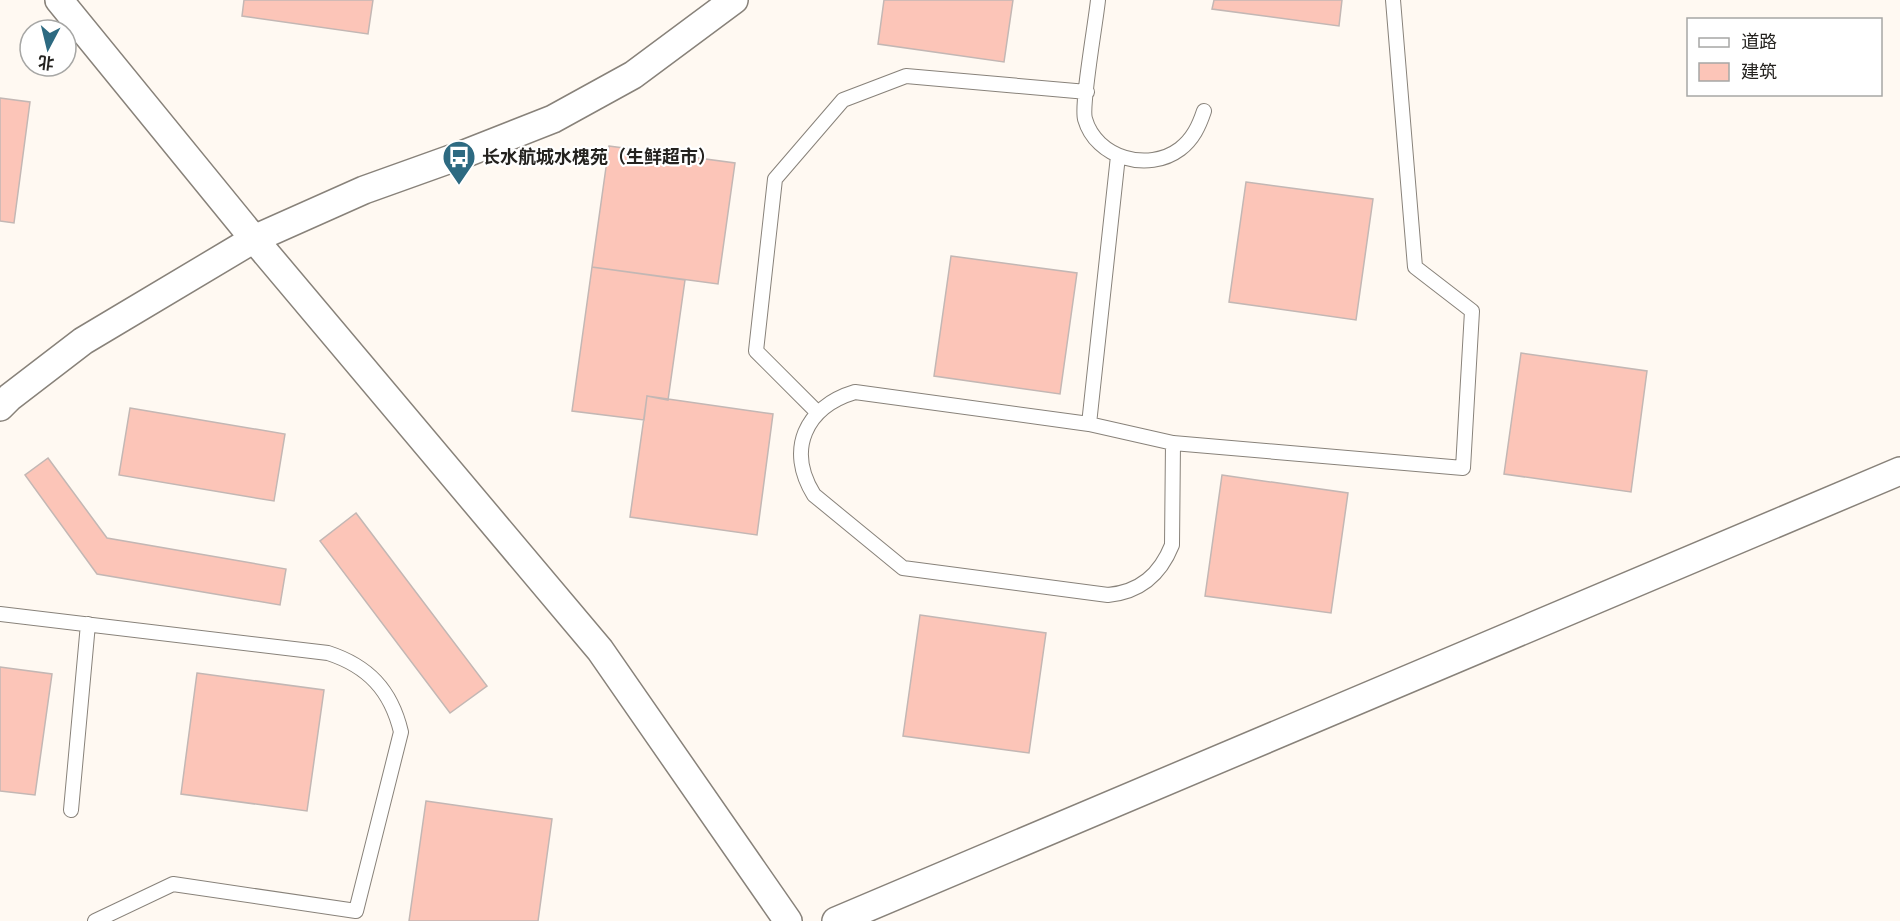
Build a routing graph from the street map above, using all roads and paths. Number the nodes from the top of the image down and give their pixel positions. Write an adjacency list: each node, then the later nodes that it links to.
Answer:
1 (59, 0): 8 (street)
2 (734, 0): 8 (street)
3 (1098, 0): 5 (lane)
4 (1393, 0): 12 (lane)
5 (1087, 93): 7 (lane); 10 (lane)
6 (1204, 111): 7 (lane)
7 (1118, 156): 11 (lane)
8 (254, 239): 9 (street); 18 (street)
9 (0, 407)
10 (818, 412): 11 (lane); 12 (lane)
11 (1089, 424): 12 (lane)
12 (1173, 443)
13 (1900, 471): 19 (street)
14 (0, 614): 15 (lane)
15 (88, 624): 16 (lane); 17 (lane)
16 (71, 810)
17 (95, 921)
18 (788, 921)
19 (836, 921)

